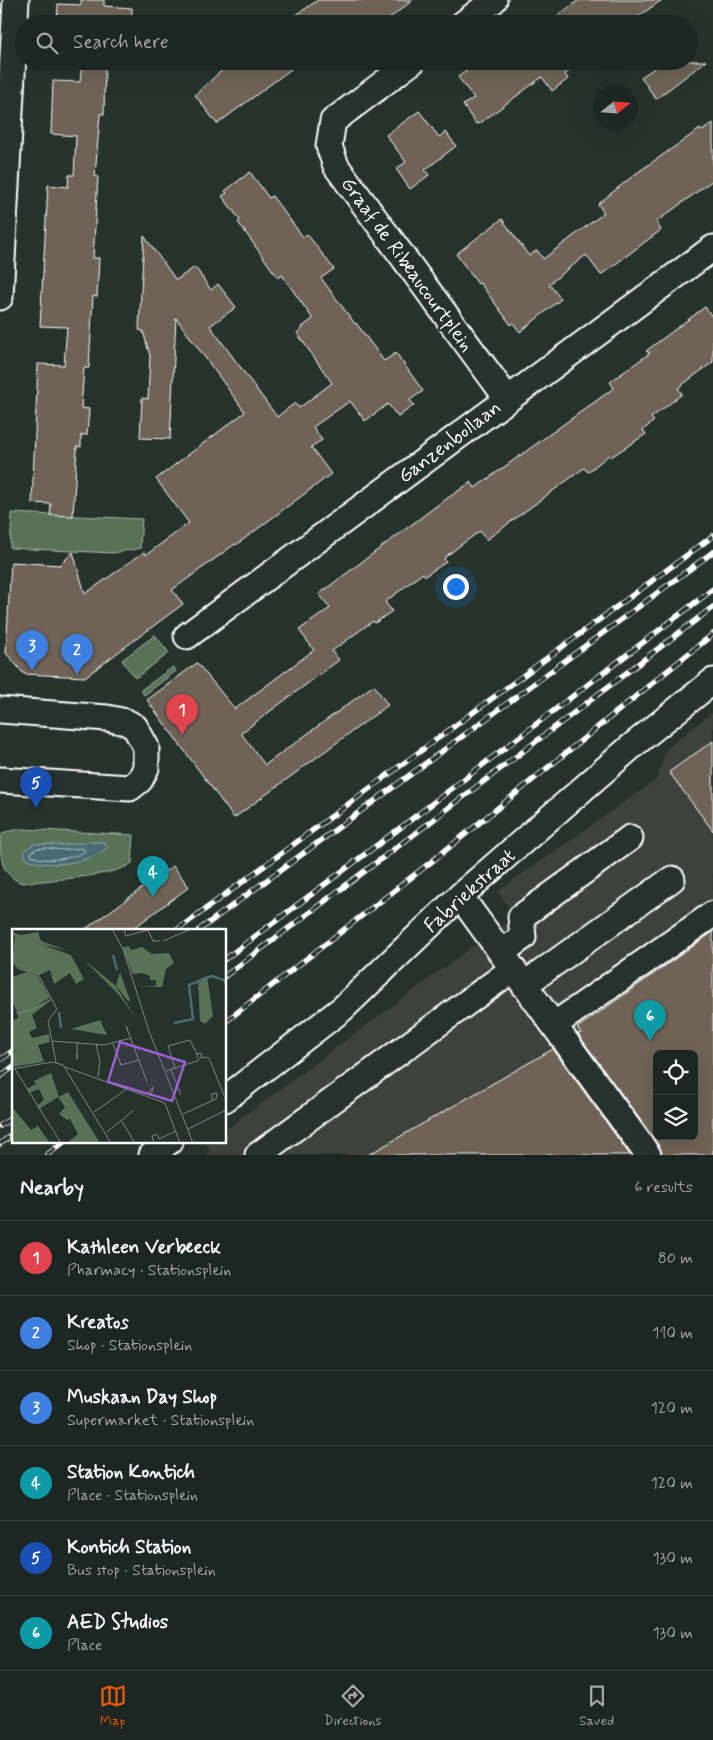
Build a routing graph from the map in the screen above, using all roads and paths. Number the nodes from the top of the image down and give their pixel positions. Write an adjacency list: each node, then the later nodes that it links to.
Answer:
1 (16, 0): 3 (street)
2 (494, 0): 4 (street)
3 (15, 15)
4 (475, 15)
5 (15, 19): 8 (street)
6 (401, 70): 9 (street, Graaf de Ribeaucourtplein)
7 (713, 248): 9 (street, Ganzenbollaan)
8 (0, 297)
9 (507, 398): 10 (street, Ganzenbollaan)
10 (187, 636)
11 (713, 681): 16 (street, Fabriekstraat)
12 (0, 710): 13 (street)
13 (0, 780)
14 (630, 838): 18 (street)
15 (672, 879): 18 (street)
16 (460, 896): 18 (street); 20 (street, Fabriekstraat)
17 (713, 914): 19 (street)
18 (512, 969): 19 (street); 23 (street)
19 (554, 1025): 24 (street)
20 (226, 1098)
21 (169, 1142): 22 (street)
22 (152, 1155)
23 (258, 1155)
24 (648, 1155)

